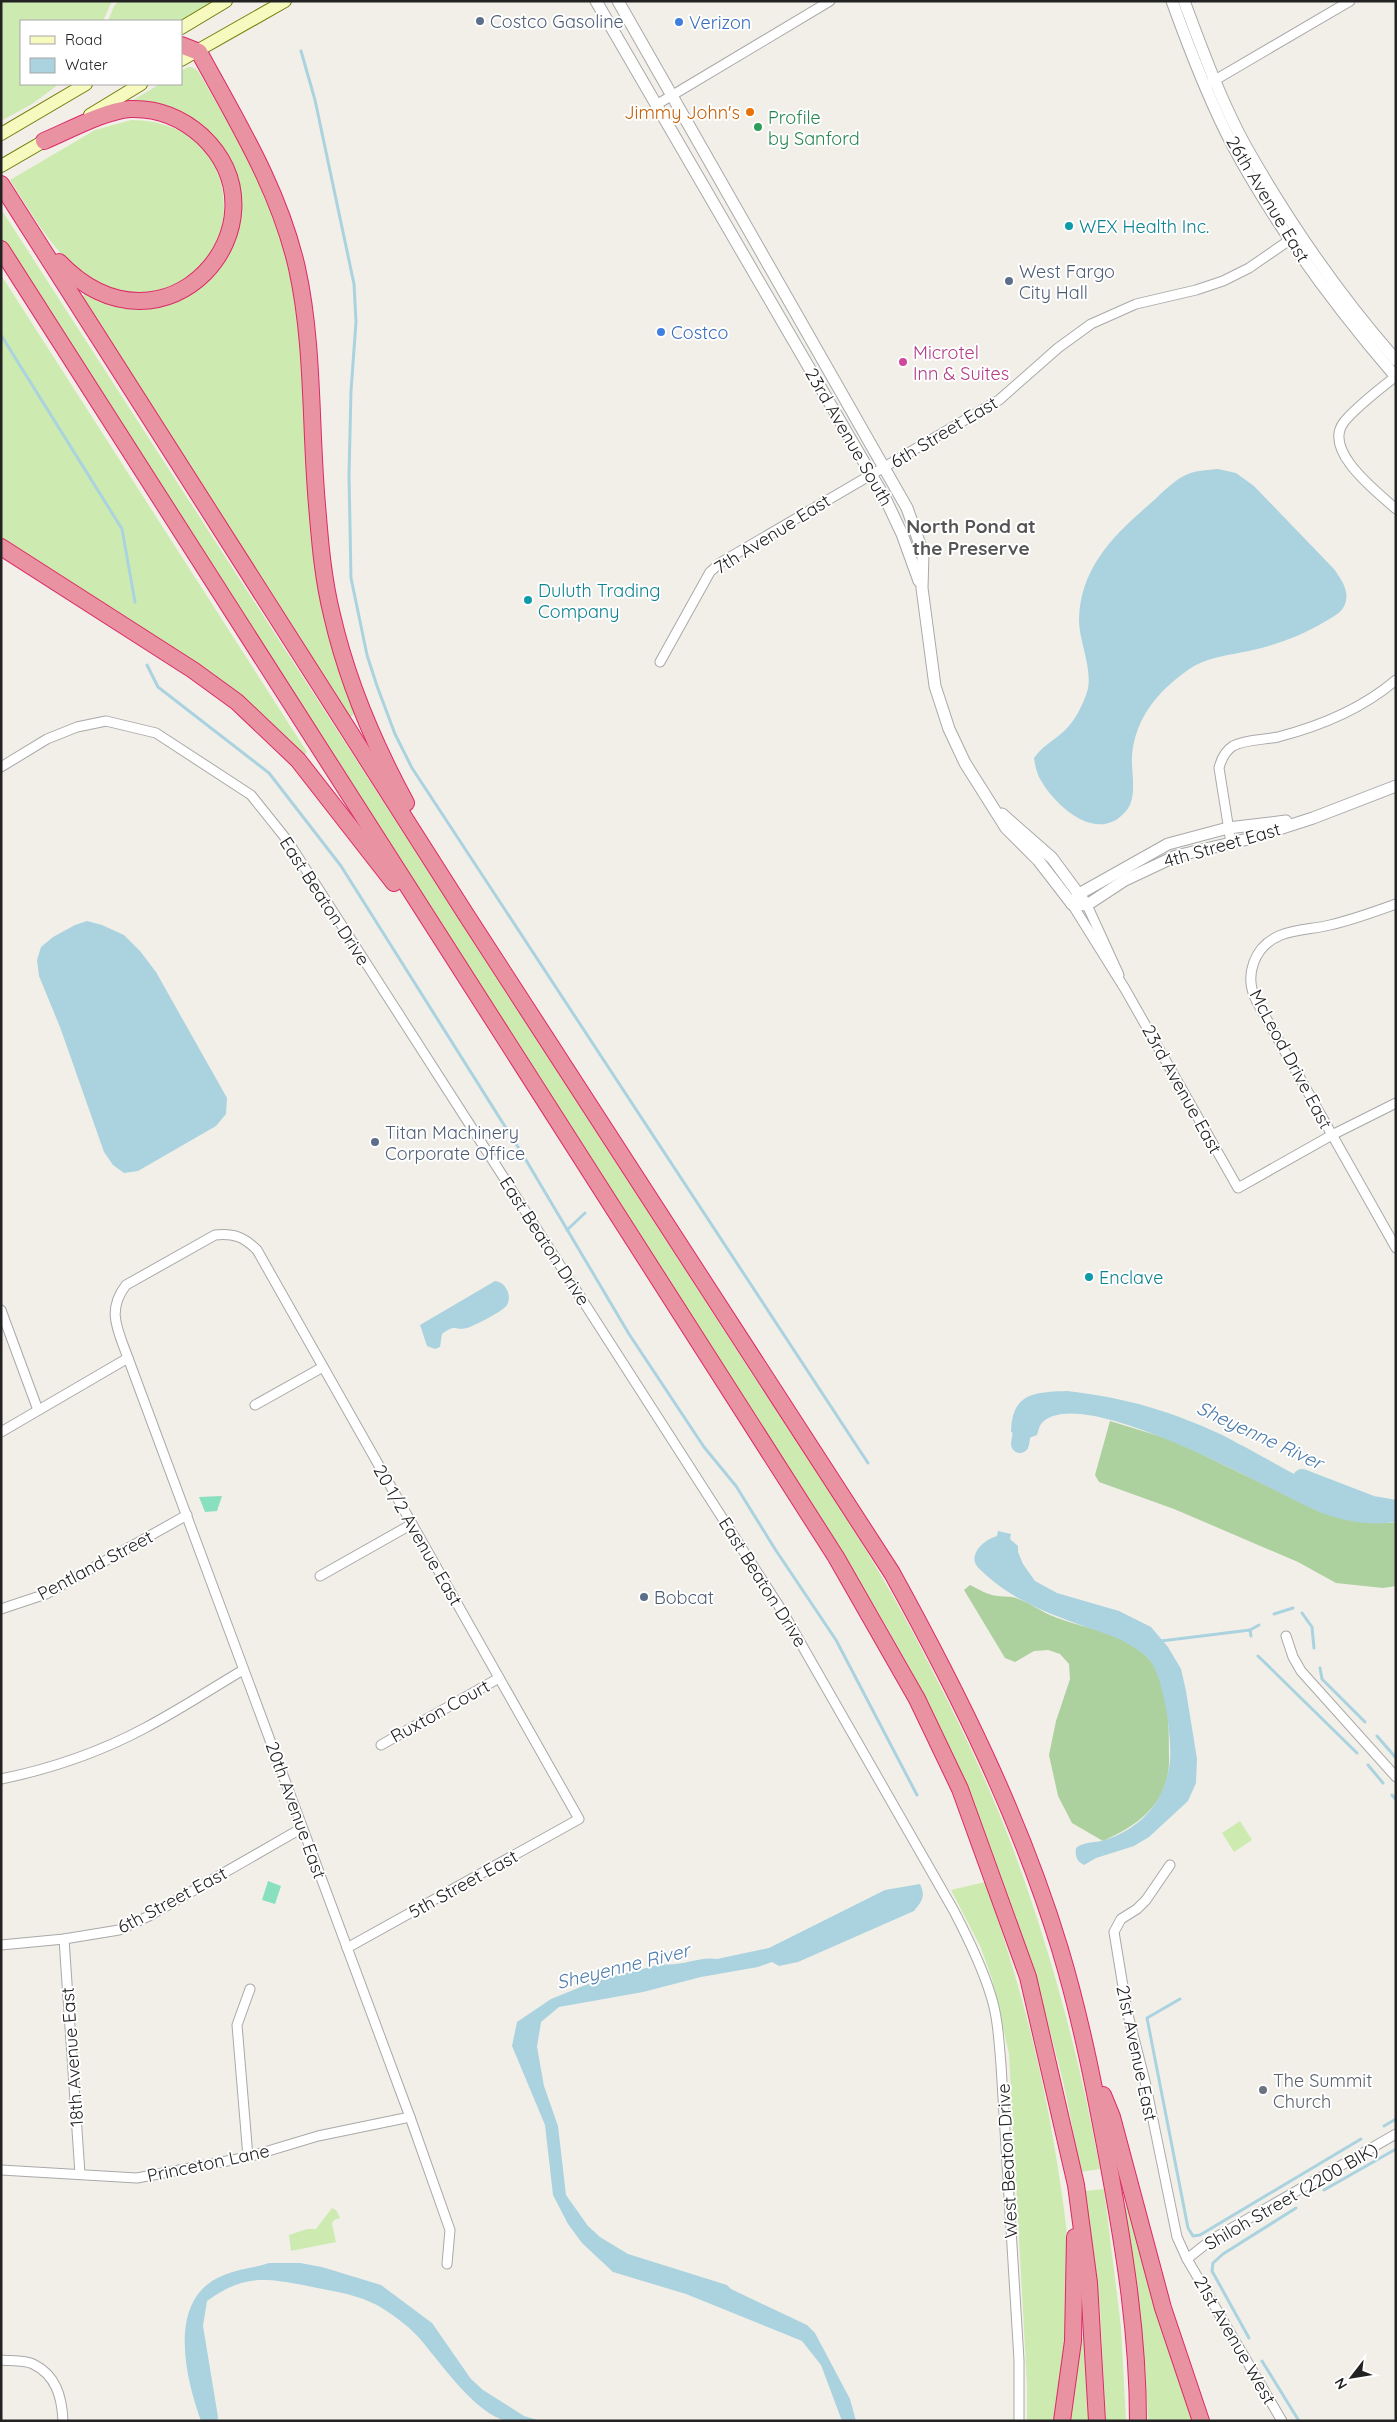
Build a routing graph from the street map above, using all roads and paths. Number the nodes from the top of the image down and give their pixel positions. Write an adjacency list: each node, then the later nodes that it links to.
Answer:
1 (226, 1): 9 (main road)
2 (285, 1): 11 (main road)
3 (596, 1): 17 (street, 23rd Avenue South)
4 (618, 1): 16 (street, 23rd Avenue South)
5 (830, 1): 16 (street)
6 (1172, 1): 13 (street, 26th Avenue East)
7 (1184, 1): 13 (street, 26th Avenue East)
8 (1350, 1): 13 (street)
9 (182, 27)
10 (182, 45): 11 (highway)
11 (198, 52): 12 (main road); 44 (highway)
12 (182, 60)
13 (1211, 83): 22 (street, 26th Avenue East)
14 (84, 85): 18 (main road)
15 (139, 85): 19 (main road)
16 (672, 97): 17 (street); 27 (street, 23rd Avenue South)
17 (656, 105): 28 (street, 23rd Avenue South)
18 (1, 134)
19 (44, 141): 20 (main road); 23 (highway)
20 (1, 166)
21 (1, 184): 23 (highway)
22 (1295, 236): 25 (street, 26th Avenue East); 26 (street, 26th Avenue East); 27 (street, 6th Street East)
23 (36, 239): 44 (highway)
24 (1, 250): 45 (highway)
25 (1396, 360)
26 (1395, 376): 29 (street)
27 (885, 467): 28 (street, 6th Street East); 31 (street, 23rd Avenue South)
28 (871, 474): 31 (street, 23rd Avenue South); 32 (street, 7th Avenue East)
29 (1396, 509)
30 (1, 547): 45 (highway)
31 (922, 588): 36 (street, 23rd Avenue East)
32 (660, 662)
33 (1396, 680): 38 (street)
34 (1, 767): 70 (street, East Beaton Drive)
35 (1396, 786): 37 (street, 4th Street East)
36 (991, 804): 40 (street, 23rd Avenue East); 41 (street, 23rd Avenue East)
37 (1313, 818): 38 (street, 4th Street East); 39 (street, 4th Street East)
38 (1228, 828): 39 (street); 40 (street, 4th Street East)
39 (1230, 843): 43 (street, 4th Street East)
40 (1079, 894): 41 (street, 4th Street East); 43 (street, 23rd Avenue East)
41 (1072, 904): 43 (street); 46 (street, 23rd Avenue East)
42 (1396, 904): 48 (street, McLeod Drive East)
43 (1087, 905): 46 (street, 23rd Avenue East)
44 (465, 913): 75 (highway)
45 (454, 960): 81 (highway)
46 (1125, 989): 48 (street, 23rd Avenue East)
47 (1396, 1103): 48 (street)
48 (1332, 1135): 49 (street, McLeod Drive East)
49 (1396, 1248)
50 (257, 1250): 52 (street, 20th Avenue East); 53 (street, 20 1/2 Avenue East)
51 (1, 1310): 55 (street)
52 (128, 1358): 55 (street); 57 (street, 20th Avenue East)
53 (323, 1367): 54 (street); 58 (street, 20 1/2 Avenue East)
54 (256, 1404)
55 (38, 1410): 56 (street)
56 (1, 1432)
57 (186, 1515): 60 (street, Pentland Street); 62 (street, 20th Avenue East)
58 (412, 1524): 59 (street); 63 (street, 20 1/2 Avenue East)
59 (320, 1576)
60 (1, 1609)
61 (1286, 1636): 65 (street)
62 (243, 1670): 66 (street); 68 (street, 20th Avenue East)
63 (499, 1678): 64 (street, Ruxton Court); 67 (street, 20 1/2 Avenue East)
64 (381, 1745)
65 (1396, 1777)
66 (1, 1779)
67 (579, 1819): 73 (street, 5th Street East)
68 (302, 1828): 71 (street, 6th Street East); 73 (street, 20th Avenue East)
69 (1170, 1865): 82 (street, 21st Avenue East)
70 (954, 1911): 86 (street, West Beaton Drive)
71 (64, 1939): 72 (street, 6th Street East); 80 (street, 18th Avenue East)
72 (1, 1944)
73 (347, 1948): 76 (street, 20th Avenue East)
74 (250, 1990): 78 (street)
75 (1091, 2066): 89 (highway); 90 (highway)
76 (410, 2117): 78 (street, Princeton Lane); 83 (street, 20th Avenue East)
77 (1396, 2134): 82 (street, Shiloh Street (2200 BIK))
78 (248, 2157): 80 (street, Princeton Lane)
79 (1, 2170): 80 (street, Princeton Lane)
80 (80, 2174)
81 (1076, 2185): 87 (highway); 88 (highway)
82 (1188, 2260): 91 (street, 21st Avenue West)
83 (447, 2264)
84 (1, 2360): 85 (street)
85 (64, 2421)
86 (1018, 2421)
87 (1062, 2421)
88 (1097, 2421)
89 (1138, 2421)
90 (1201, 2421)
91 (1282, 2421)

